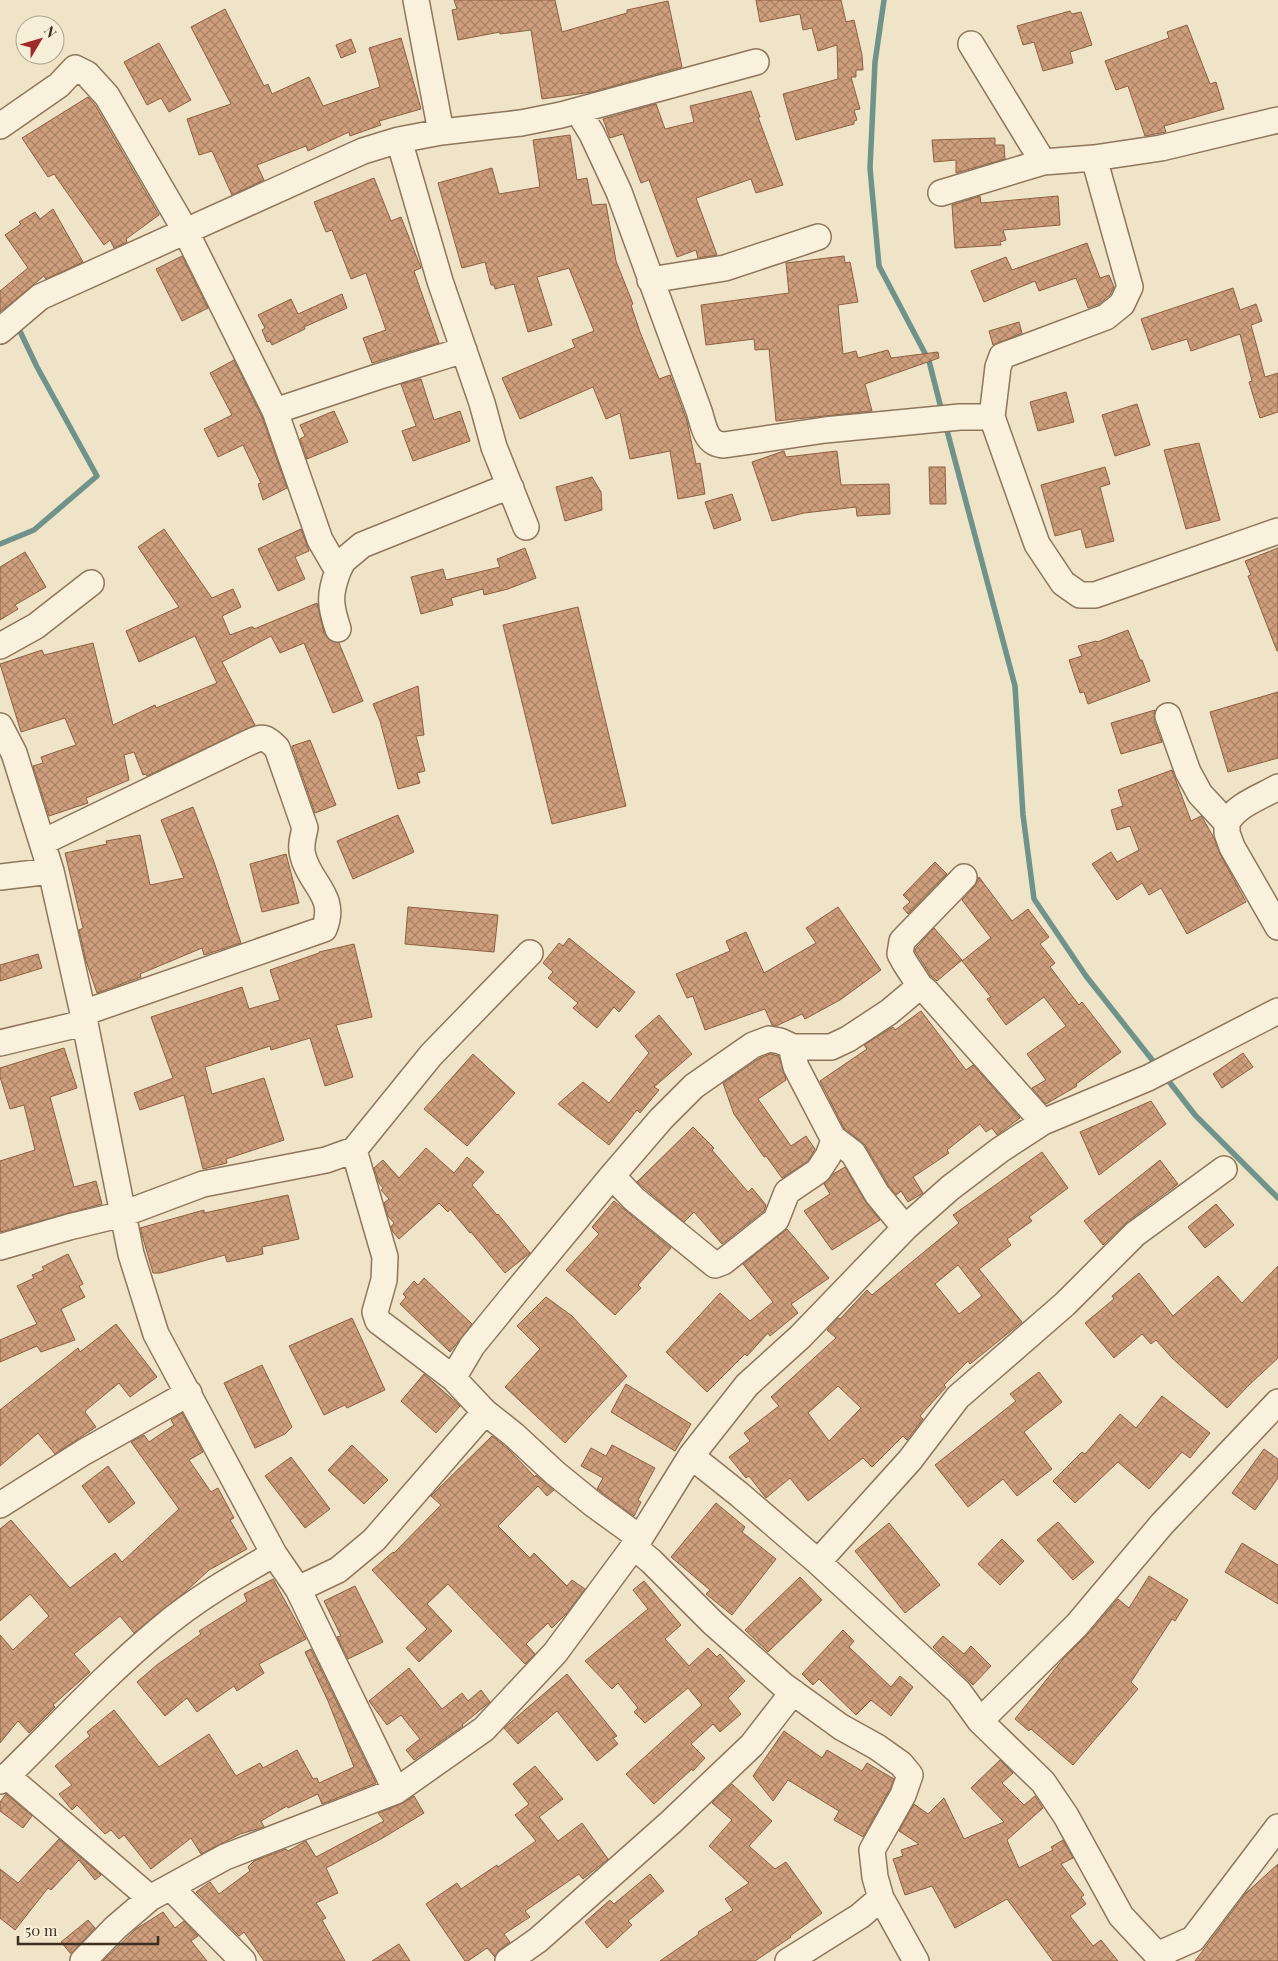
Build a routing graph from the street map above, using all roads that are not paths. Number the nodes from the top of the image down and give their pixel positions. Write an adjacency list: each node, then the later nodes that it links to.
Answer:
1 (416, 0): 7 (street)
2 (971, 44): 10 (street)
3 (756, 62): 4 (street)
4 (578, 111): 7 (street); 14 (street)
5 (1278, 120): 9 (street)
6 (0, 126): 12 (street)
7 (441, 132): 8 (street)
8 (399, 140): 12 (street); 16 (street)
9 (1094, 158): 10 (street); 18 (street)
10 (1043, 162): 11 (street)
11 (941, 194)
12 (185, 230): 15 (street); 17 (street)
13 (818, 237): 14 (street)
14 (650, 280): 18 (street)
15 (0, 331)
16 (464, 350): 17 (street); 19 (street)
17 (275, 411): 22 (street)
18 (975, 417): 21 (street)
19 (511, 488): 20 (street); 22 (street)
20 (526, 527)
21 (1278, 531)
22 (338, 571): 24 (street)
23 (91, 583): 25 (street)
24 (338, 629)
25 (0, 646)
26 (1168, 716): 29 (street)
27 (0, 726): 30 (street)
28 (1278, 787): 29 (street)
29 (1227, 823): 34 (street)
30 (43, 842): 31 (street); 38 (street)
31 (51, 870): 32 (street); 38 (street)
32 (0, 877)
33 (964, 877): 36 (street)
34 (1278, 927)
35 (530, 953): 43 (street)
36 (920, 986): 40 (street); 41 (street)
37 (1278, 1011): 41 (street)
38 (84, 1018): 39 (street); 46 (street)
39 (0, 1043)
40 (793, 1047): 42 (street); 45 (street)
41 (1043, 1122): 47 (street)
42 (834, 1138): 45 (street); 47 (street)
43 (354, 1150): 46 (street); 49 (street)
44 (1224, 1169): 57 (street)
45 (612, 1176): 49 (street)
46 (123, 1214): 48 (street); 50 (street)
47 (905, 1228): 53 (street)
48 (0, 1247)
49 (453, 1378): 52 (street)
50 (189, 1393): 54 (street); 56 (street)
51 (1278, 1402): 60 (street)
52 (486, 1412): 55 (street); 58 (street)
53 (691, 1456): 55 (street); 57 (street)
54 (0, 1505)
55 (637, 1542): 59 (street); 62 (street)
56 (274, 1554): 58 (street); 61 (street)
57 (818, 1562): 60 (street)
58 (298, 1589): 62 (street)
59 (793, 1692): 65 (street); 69 (street)
60 (980, 1721): 66 (street)
61 (4, 1778): 64 (street)
62 (396, 1791): 64 (street)
63 (1278, 1827): 66 (street)
64 (160, 1893): 67 (street); 68 (street)
65 (881, 1898): 70 (street); 71 (street)
66 (1160, 1958)
67 (83, 1961)
68 (243, 1961)
69 (508, 1961)
70 (788, 1961)
71 (916, 1961)

